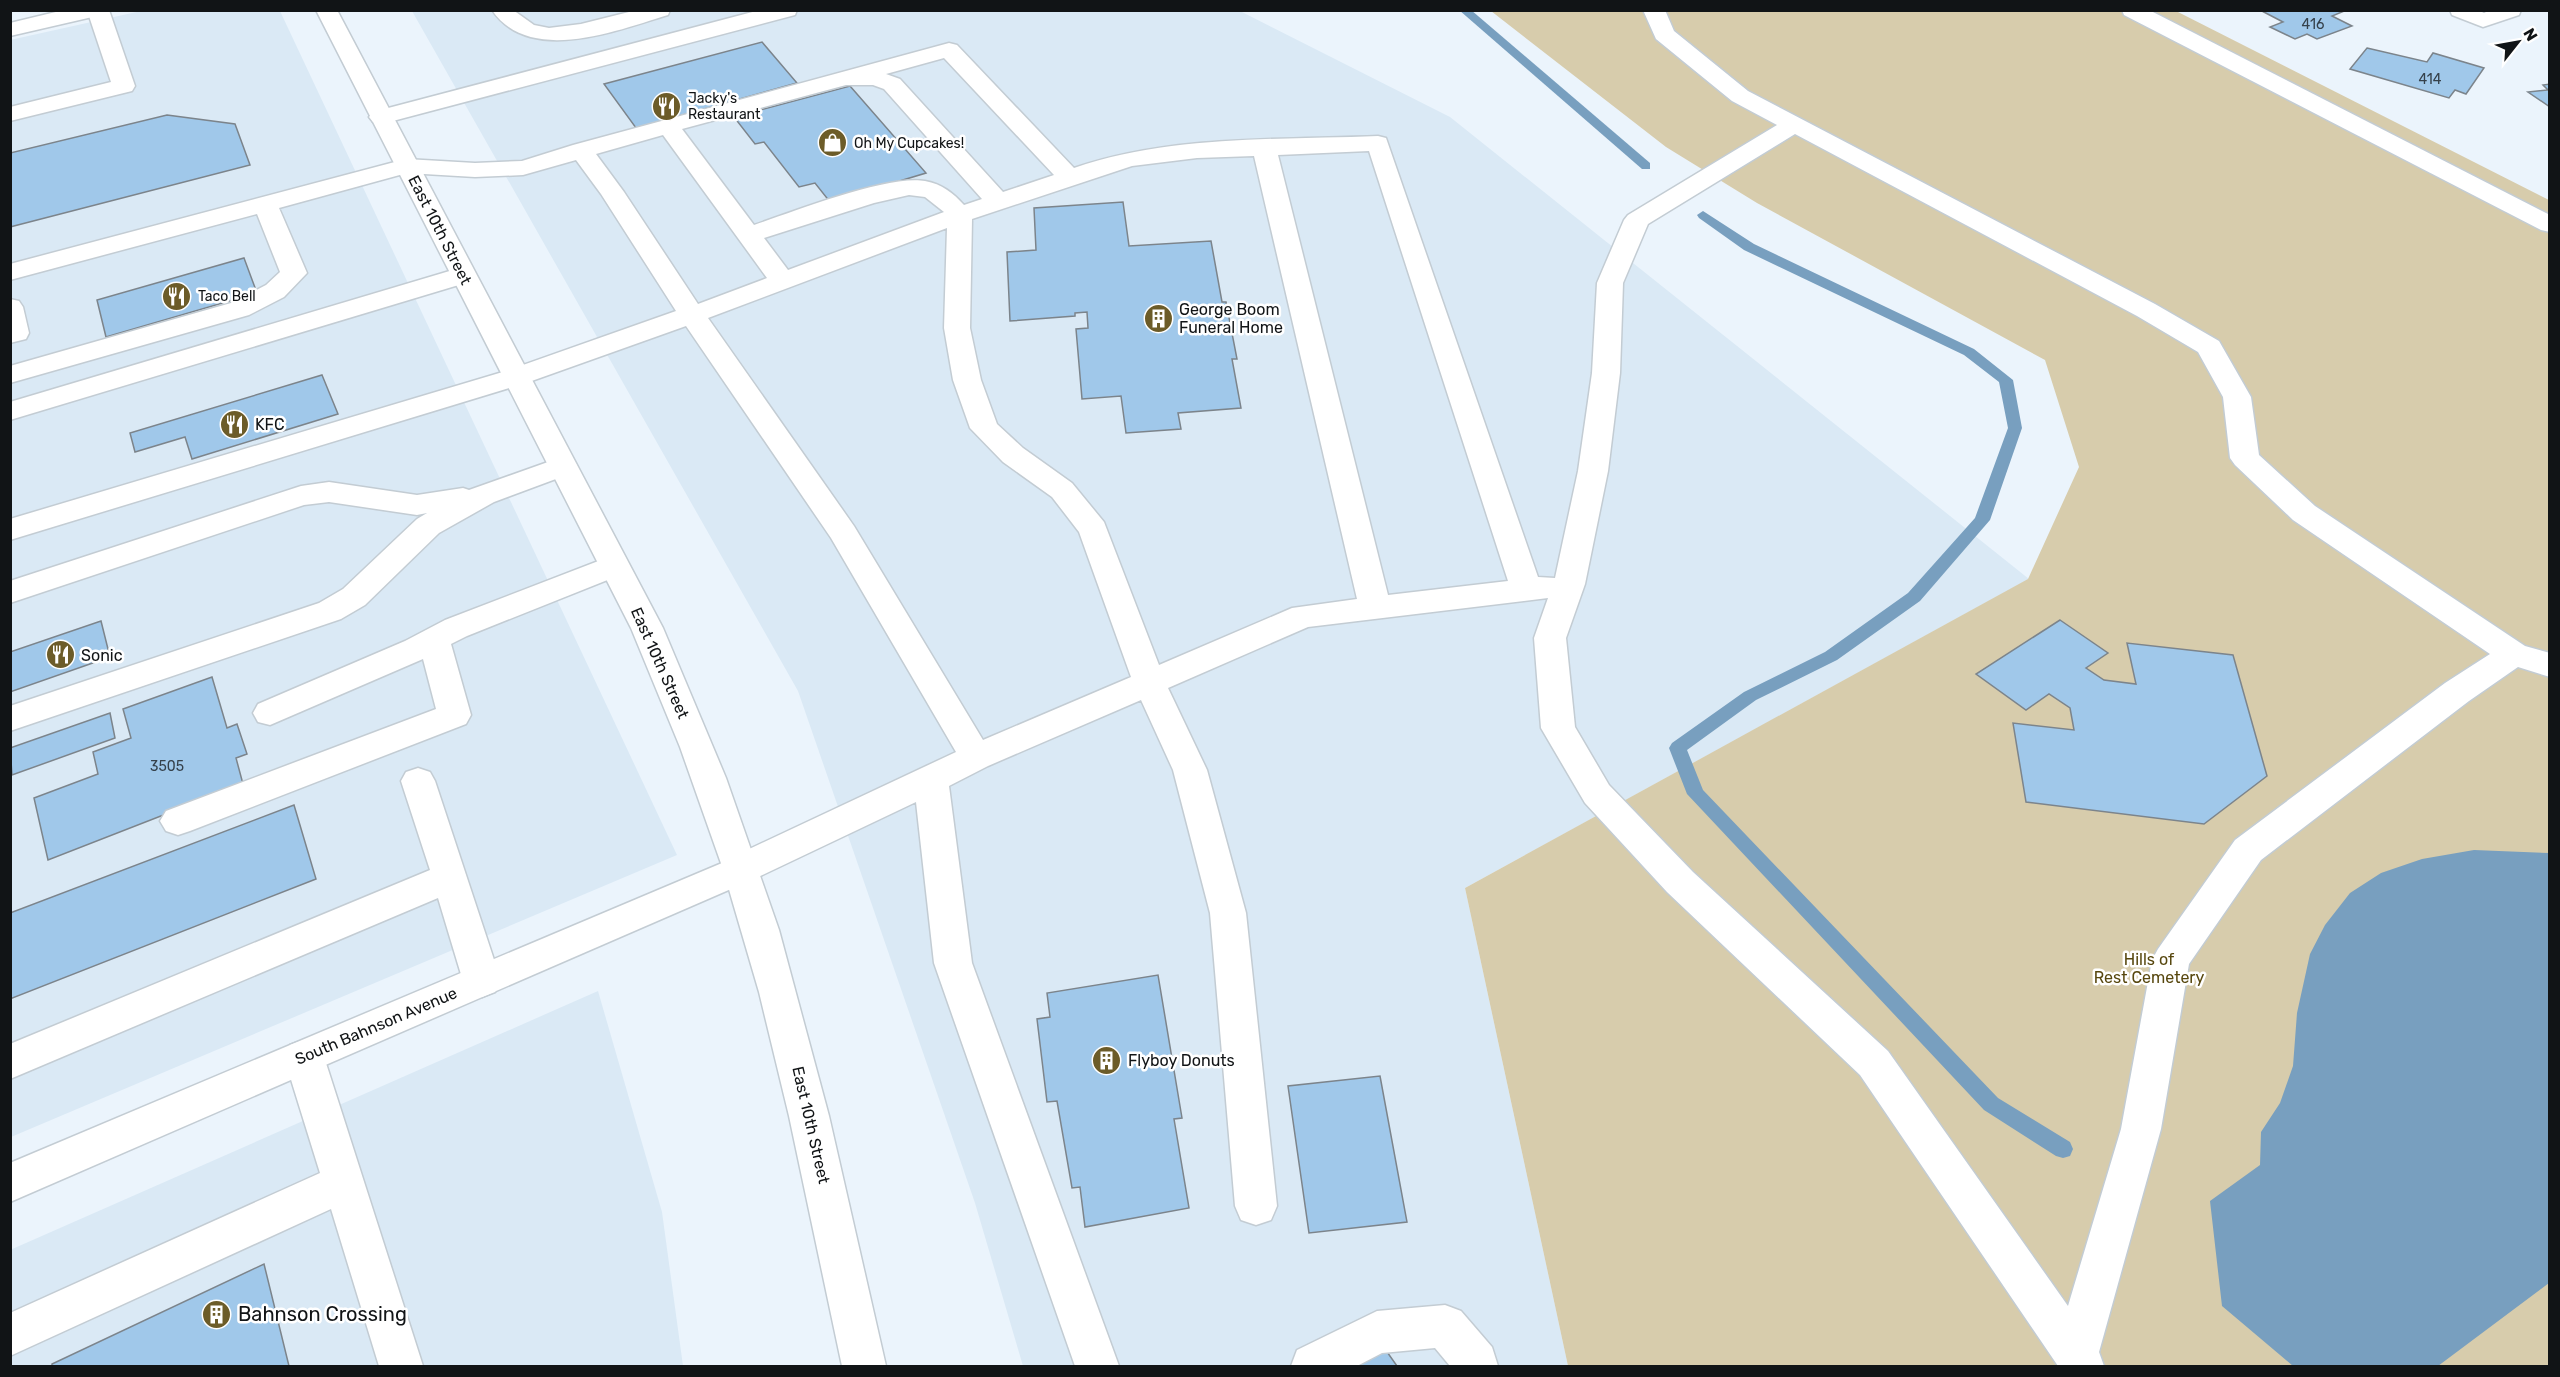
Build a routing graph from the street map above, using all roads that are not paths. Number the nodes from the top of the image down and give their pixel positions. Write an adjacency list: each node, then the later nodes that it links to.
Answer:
1 (93, 10): 11 (main road)
2 (98, 10): 13 (main road)
3 (326, 10): 14 (main road, East 10th Street)
4 (502, 10): 5 (main road)
5 (660, 10)
6 (787, 10): 14 (main road)
7 (1654, 10): 15 (main road)
8 (2132, 10): 24 (main road)
9 (2460, 10): 10 (main road)
10 (2511, 10)
11 (10, 30)
12 (845, 78): 16 (main road); 20 (main road); 21 (main road)
13 (10, 114)
14 (381, 117): 19 (main road, East 10th Street)
15 (1795, 124): 39 (main road); 44 (main road)
16 (668, 126): 18 (main road); 25 (main road)
17 (1264, 148): 20 (main road); 40 (main road); 42 (main road)
18 (581, 150): 19 (main road); 30 (main road)
19 (406, 166): 22 (main road); 27 (main road, East 10th Street)
20 (1070, 178): 21 (main road)
21 (998, 202): 23 (main road)
22 (265, 204): 26 (main road); 32 (main road)
23 (960, 216): 25 (main road); 28 (main road); 46 (main road)
24 (2550, 225)
25 (748, 235): 28 (main road)
26 (10, 272)
27 (463, 275): 33 (main road, East 10th Street); 34 (main road)
28 (783, 282): 30 (main road)
29 (10, 307): 31 (main road)
30 (692, 315): 33 (main road); 49 (main road)
31 (10, 334)
32 (10, 375)
33 (516, 377): 35 (main road, East 10th Street); 37 (main road)
34 (10, 411)
35 (562, 466): 36 (main road); 38 (main road, East 10th Street)
36 (483, 495): 41 (main road); 48 (main road)
37 (10, 530)
38 (614, 566): 43 (main road); 53 (main road, East 10th Street)
39 (1569, 584): 40 (main road, South Bahnson Avenue); 62 (main road)
40 (1526, 589): 42 (main road, South Bahnson Avenue)
41 (10, 592)
42 (1375, 607): 46 (main road, South Bahnson Avenue)
43 (434, 640): 47 (main road); 52 (main road)
44 (2514, 654): 45 (main road); 62 (main road)
45 (2550, 665)
46 (1149, 682): 49 (main road, South Bahnson Avenue); 60 (main road)
47 (270, 713)
48 (10, 719)
49 (976, 757): 50 (main road, South Bahnson Avenue)
50 (931, 780): 53 (main road, South Bahnson Avenue); 65 (main road)
51 (418, 781): 54 (main road)
52 (178, 821)
53 (741, 869): 55 (main road, South Bahnson Avenue); 64 (main road, East 10th Street)
54 (450, 877): 55 (main road); 57 (main road)
55 (482, 981): 56 (main road, South Bahnson Avenue)
56 (304, 1057): 58 (main road, South Bahnson Avenue); 59 (main road)
57 (10, 1062)
58 (10, 1183)
59 (343, 1183): 61 (main road); 63 (main road)
60 (1256, 1206)
61 (10, 1335)
62 (2079, 1360)
63 (401, 1366)
64 (864, 1366)
65 (1097, 1366)
66 (1313, 1366): 67 (main road)
67 (1476, 1366)

